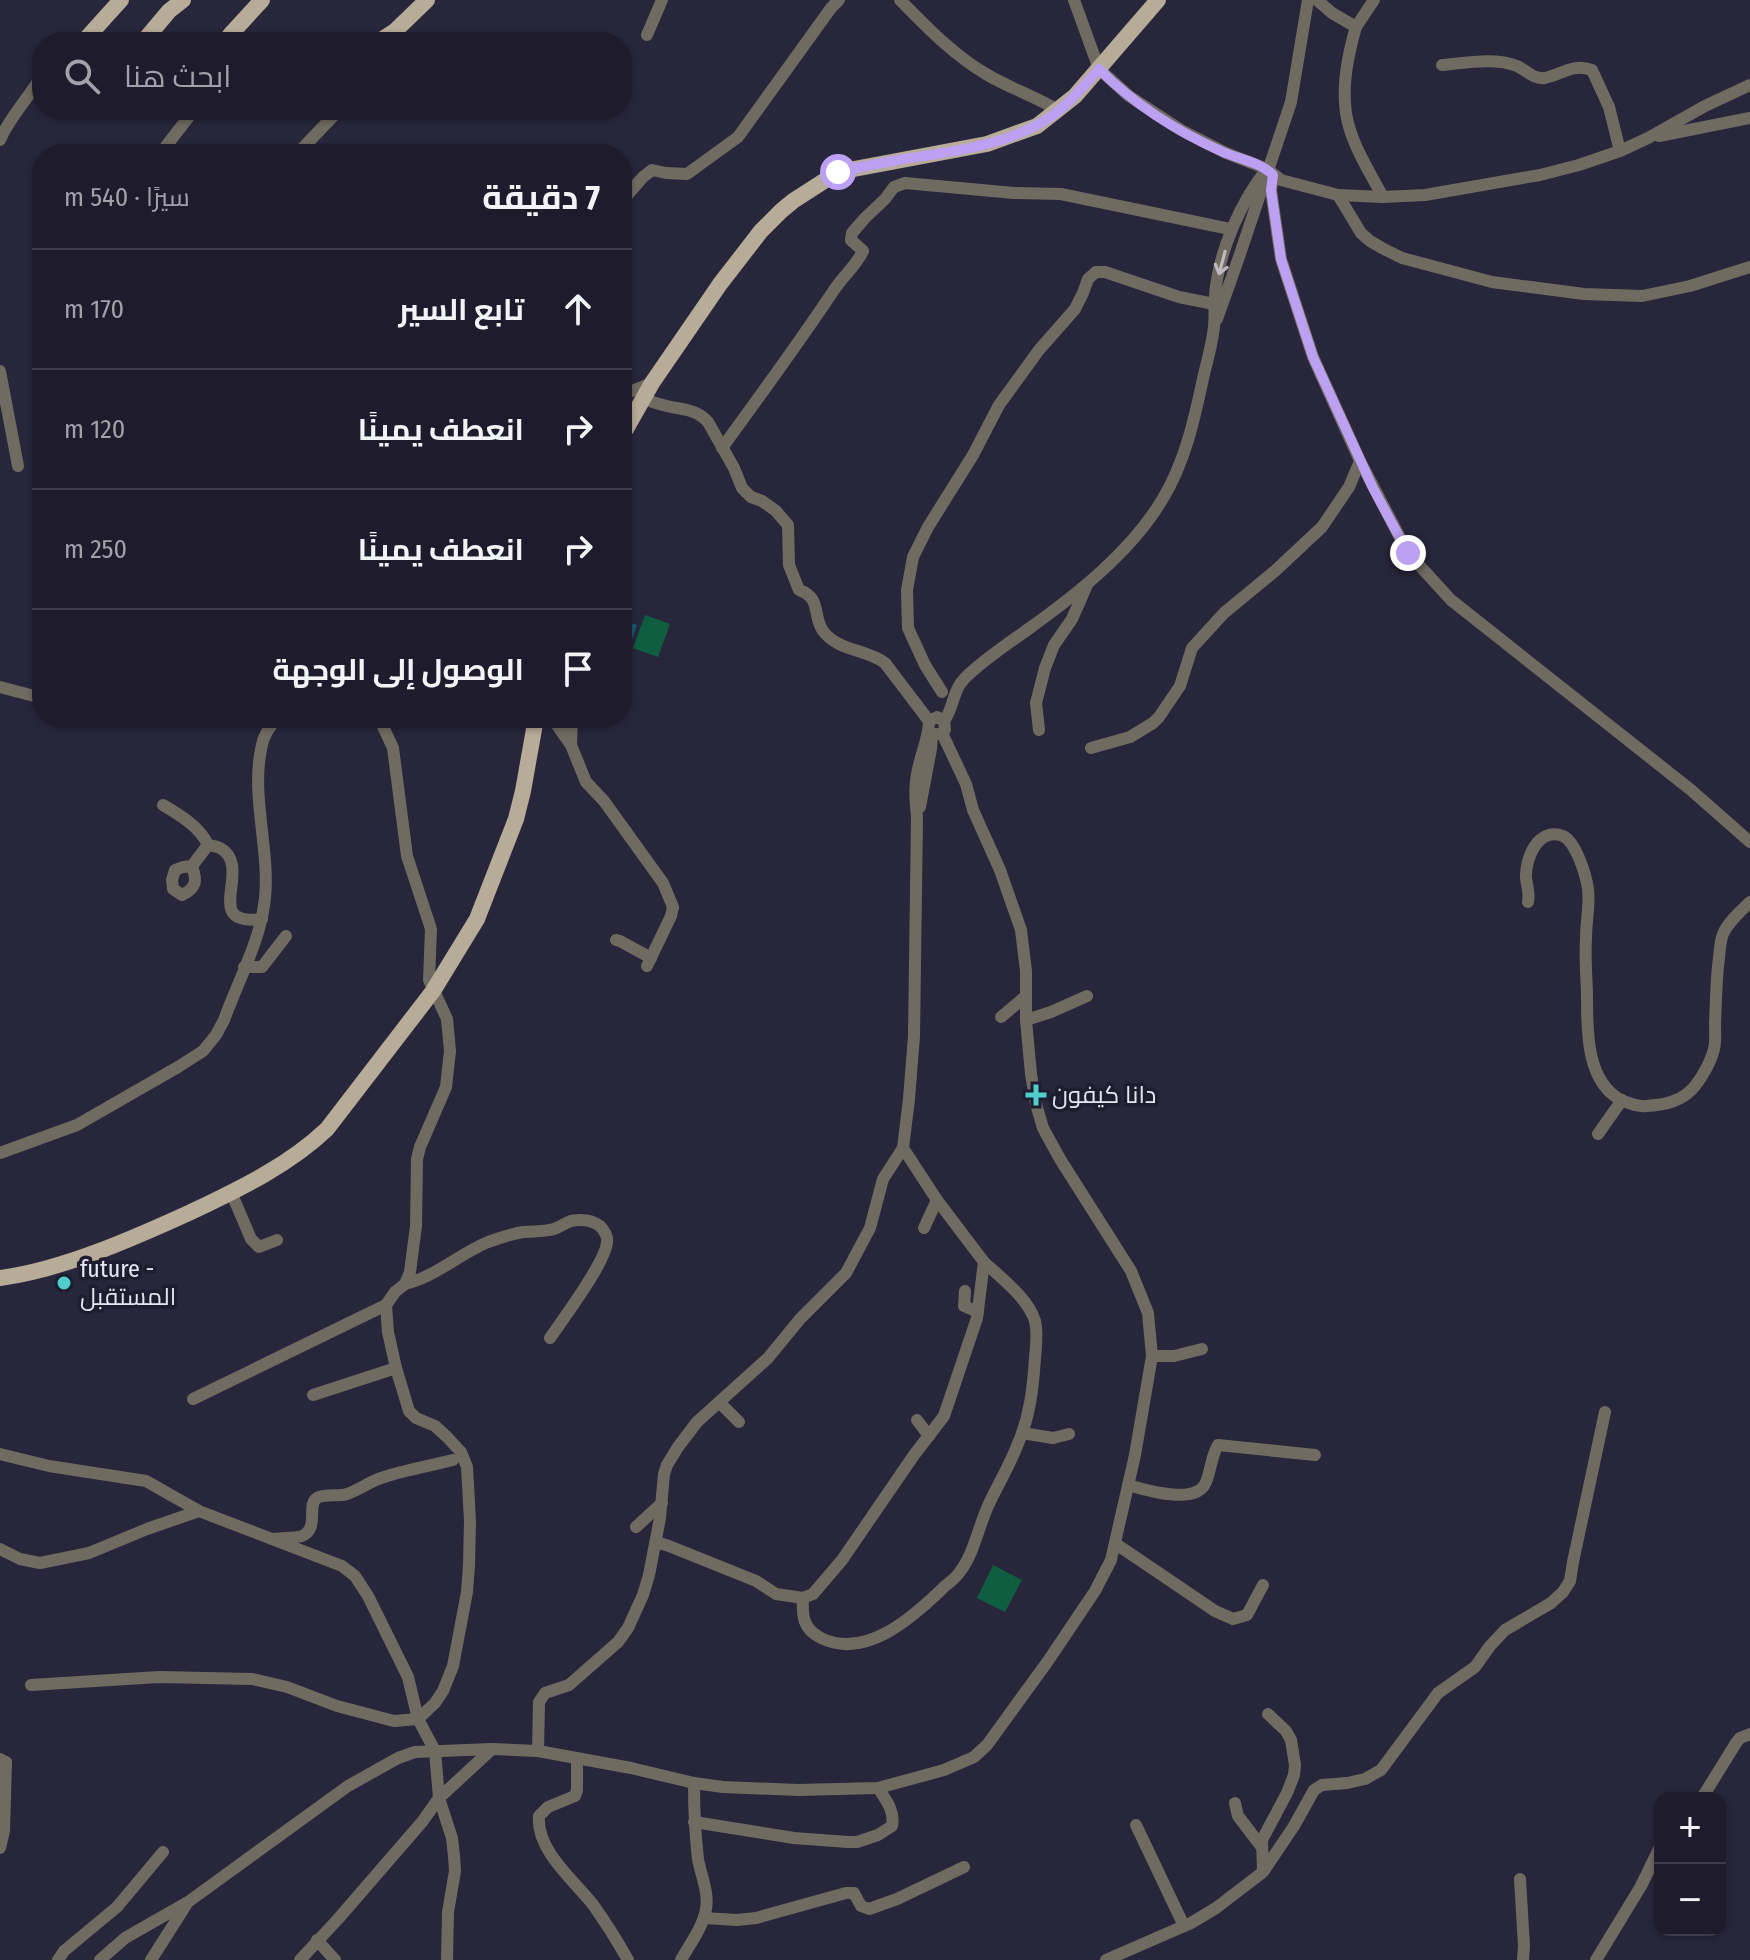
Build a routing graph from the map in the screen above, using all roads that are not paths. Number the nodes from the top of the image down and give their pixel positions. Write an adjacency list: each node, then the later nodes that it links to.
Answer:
1 (121, 0): 14 (main road)
2 (183, 0): 15 (main road)
3 (262, 0): 16 (main road)
4 (427, 0): 17 (main road)
5 (662, 0): 18 (street)
6 (839, 0): 33 (street)
7 (900, 0): 23 (street)
8 (1074, 0): 20 (street)
9 (1158, 0): 20 (main road)
10 (1308, 0): 32 (street)
11 (1317, 0): 13 (street)
12 (1374, 0): 13 (street)
13 (1356, 27): 35 (street)
14 (92, 32)
15 (151, 32)
16 (233, 32)
17 (399, 32)
18 (647, 35)
19 (1442, 65): 31 (street)
20 (1099, 69): 23 (main road); 32 (street)
21 (1750, 85): 27 (street)
22 (32, 91): 28 (street)
23 (1059, 111): 41 (main road)
24 (1750, 118): 27 (street)
25 (186, 120): 29 (street)
26 (329, 120): 30 (street)
27 (1648, 138): 31 (street)
28 (0, 140)
29 (168, 144)
30 (307, 144)
31 (1620, 151): 35 (street)
32 (1270, 172): 34 (street); 36 (street); 39 (street); 45 (street)
33 (632, 190)
34 (1338, 195): 35 (street); 37 (street)
35 (1383, 197)
36 (1230, 229): 38 (street, one-way to 38); 44 (street)
37 (1750, 267)
38 (1214, 304): 39 (street); 50 (street)
39 (1214, 325): 47 (street)
40 (0, 371): 46 (street)
41 (648, 390): 42 (street); 43 (main road); 44 (street)
42 (632, 393)
43 (632, 418)
44 (722, 448): 57 (street)
45 (1360, 461): 60 (street); 62 (street)
46 (18, 466)
47 (1088, 582): 48 (street); 58 (street)
48 (1006, 644): 50 (street); 57 (street)
49 (0, 687): 51 (street)
50 (942, 692): 57 (street)
51 (32, 695)
52 (269, 728): 67 (street)
53 (384, 728): 71 (street)
54 (534, 728): 71 (main road)
55 (559, 728): 59 (street)
56 (572, 728): 59 (street)
57 (935, 728): 72 (street); 78 (street)
58 (1039, 730)
59 (571, 745): 69 (street)
60 (1091, 748)
61 (163, 805): 63 (street)
62 (1750, 842)
63 (208, 845): 64 (street); 67 (street)
64 (192, 866)
65 (1528, 902): 76 (street)
66 (1750, 902): 76 (street)
67 (262, 919): 70 (street)
68 (286, 936): 70 (street)
69 (616, 940)
70 (244, 967): 79 (street)
71 (433, 991): 80 (main road); 86 (street)
72 (1026, 996): 74 (street); 75 (street)
73 (1087, 996): 75 (street)
74 (1001, 1017)
75 (1026, 1020): 92 (street)
76 (1622, 1100): 77 (street)
77 (1598, 1134)
78 (903, 1148): 81 (street); 96 (street)
79 (0, 1153)
80 (231, 1192): 83 (street); 85 (main road)
81 (937, 1200): 82 (street); 84 (street)
82 (924, 1228)
83 (277, 1240)
84 (984, 1262): 89 (street); 100 (street)
85 (0, 1278)
86 (405, 1284): 88 (street); 90 (street)
87 (965, 1291): 89 (street)
88 (386, 1305): 93 (street); 95 (street)
89 (978, 1312): 102 (street)
90 (550, 1338)
91 (1202, 1349): 92 (street)
92 (1152, 1356): 106 (street)
93 (396, 1368): 94 (street); 118 (street)
94 (313, 1395)
95 (193, 1399)
96 (719, 1402): 99 (street); 107 (street)
97 (1605, 1412): 138 (street)
98 (917, 1420): 102 (street)
99 (739, 1422)
100 (1022, 1433): 101 (street); 115 (street)
101 (1069, 1434)
102 (929, 1436): 115 (street)
103 (0, 1454): 108 (street)
104 (1315, 1455): 106 (street)
105 (453, 1460): 110 (street)
106 (1128, 1485): 112 (street)
107 (662, 1503): 109 (street); 111 (street)
108 (199, 1511): 110 (street); 113 (street)
109 (636, 1527)
110 (272, 1539): 118 (street)
111 (656, 1542): 115 (street); 122 (street)
112 (1116, 1544): 114 (street); 126 (street)
113 (0, 1549)
114 (1263, 1585)
115 (803, 1598)
116 (31, 1685): 118 (street)
117 (1268, 1714): 133 (street)
118 (418, 1719): 121 (street)
119 (1750, 1734): 127 (street)
120 (492, 1749): 121 (street); 122 (street); 128 (street)
121 (435, 1751): 128 (street); 140 (street)
122 (538, 1751): 124 (street)
123 (0, 1759): 130 (street)
124 (577, 1759): 125 (street); 150 (street)
125 (694, 1783): 126 (street); 131 (street)
126 (878, 1788): 131 (street)
127 (1706, 1792)
128 (439, 1798): 143 (street); 149 (street)
129 (1235, 1803): 133 (street)
130 (2, 1811): 134 (street)
131 (694, 1822): 141 (street)
132 (1136, 1825): 142 (street)
133 (1261, 1846): 138 (street)
134 (0, 1848)
135 (163, 1852): 144 (street)
136 (1654, 1859): 154 (street)
137 (964, 1867): 141 (street)
138 (1263, 1872): 142 (street)
139 (1520, 1879): 153 (street)
140 (188, 1902): 145 (street); 146 (street)
141 (704, 1918): 151 (street)
142 (1184, 1926): 152 (street)
143 (317, 1940): 147 (street); 148 (street)
144 (58, 1960)
145 (100, 1960)
146 (151, 1960)
147 (300, 1960)
148 (335, 1960)
149 (447, 1960)
150 (628, 1960)
151 (681, 1960)
152 (1106, 1960)
153 (1523, 1960)
154 (1596, 1960)

